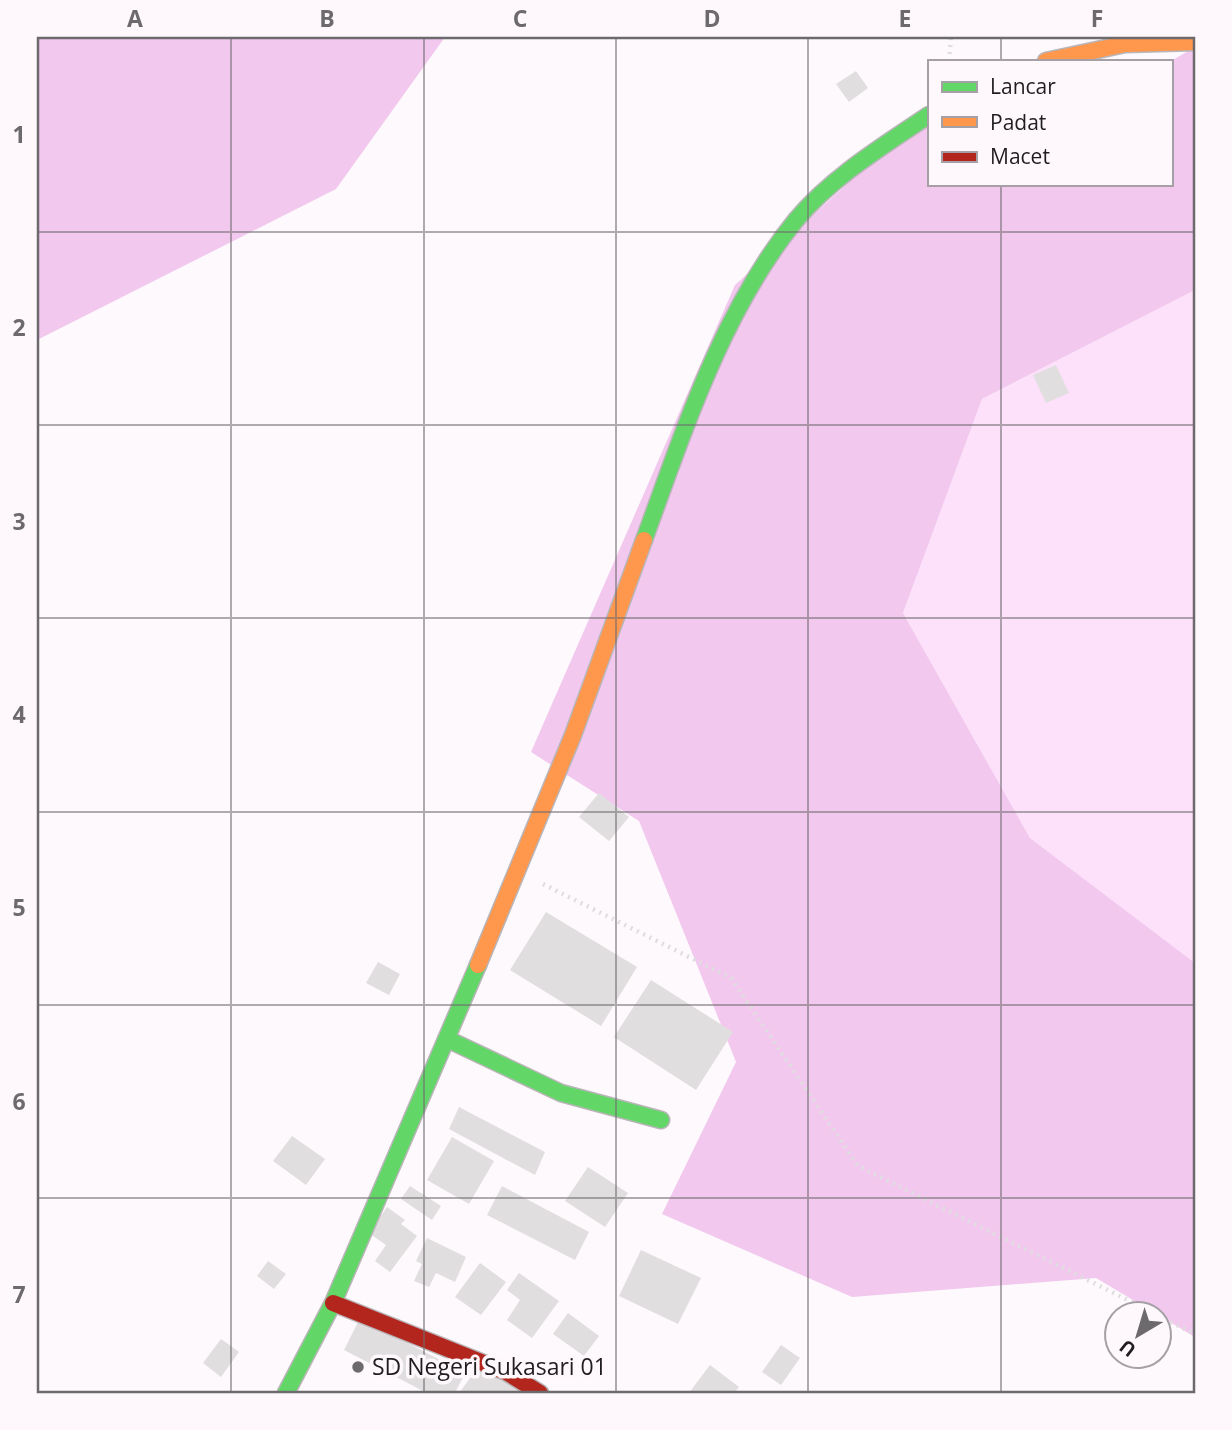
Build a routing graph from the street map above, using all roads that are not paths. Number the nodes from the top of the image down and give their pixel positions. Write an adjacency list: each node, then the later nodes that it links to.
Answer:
1 (1195, 41): 2 (main road)
2 (1051, 60)
3 (928, 116): 4 (main road)
4 (447, 1038): 5 (main road); 6 (main road)
5 (661, 1120)
6 (333, 1303): 7 (main road); 8 (main road)
7 (286, 1393)
8 (540, 1393)

